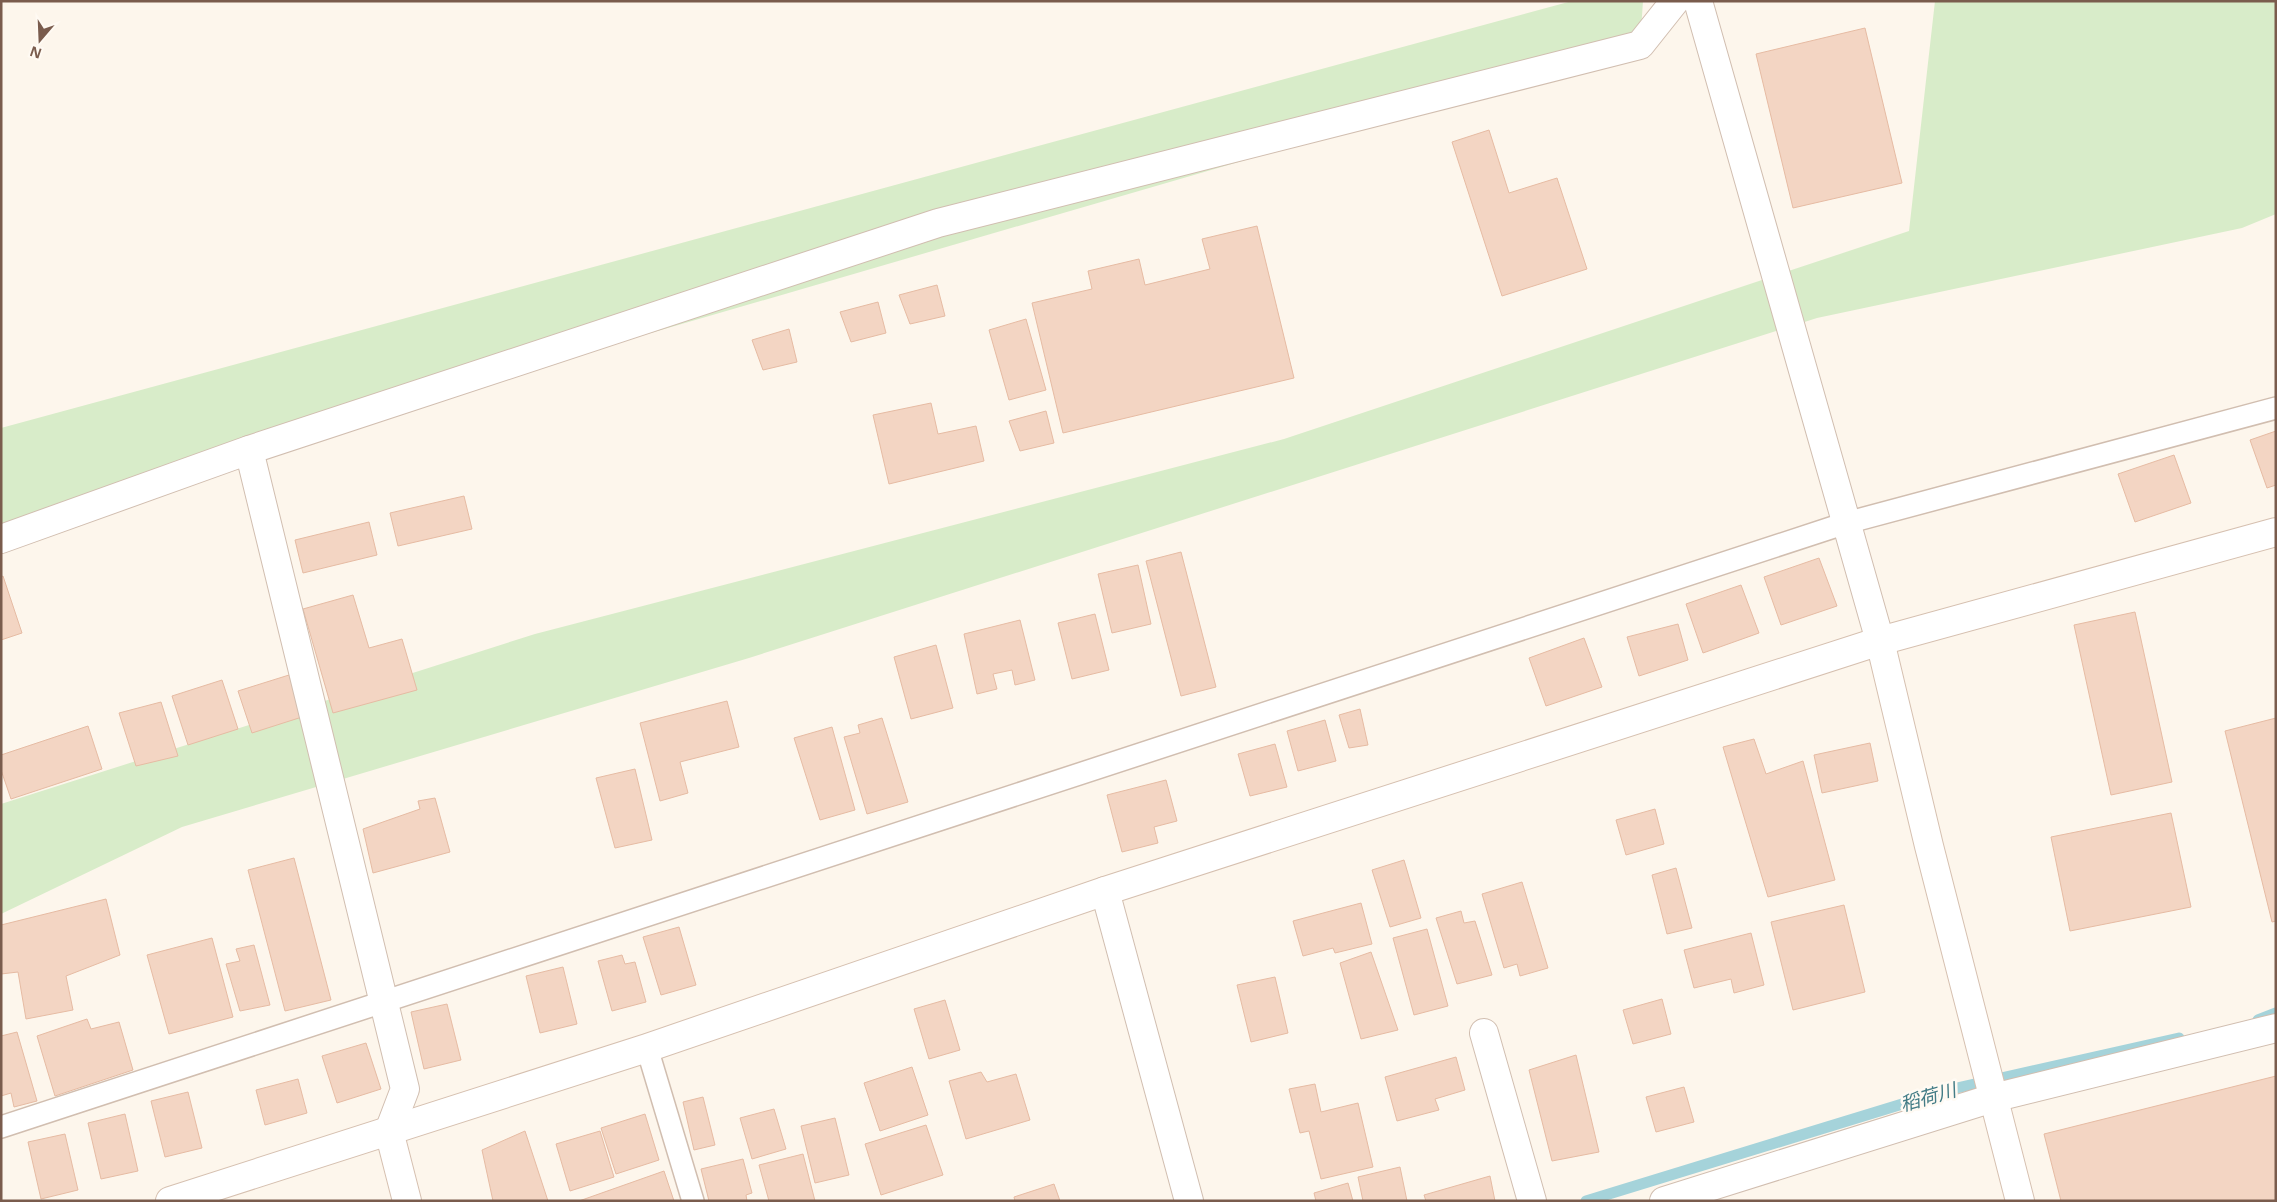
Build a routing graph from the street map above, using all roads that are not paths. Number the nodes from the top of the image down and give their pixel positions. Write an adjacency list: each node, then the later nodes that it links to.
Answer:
1 (1675, 1): 4 (street)
2 (1698, 1): 5 (street)
3 (2276, 408): 5 (lane)
4 (249, 450): 7 (street); 10 (street)
5 (1846, 523): 8 (street); 10 (lane)
6 (2276, 532): 8 (street)
7 (1, 539)
8 (1880, 641): 9 (street); 14 (street)
9 (1105, 891): 13 (street); 21 (street)
10 (383, 1002): 15 (lane); 16 (street)
11 (2276, 1028): 14 (street)
12 (1484, 1033): 17 (street)
13 (647, 1048): 16 (street); 20 (lane)
14 (1992, 1094): 22 (street); 23 (street)
15 (1, 1127)
16 (389, 1131): 18 (street); 19 (street)
17 (1532, 1200)
18 (170, 1201)
19 (407, 1201)
20 (693, 1201)
21 (1189, 1201)
22 (1664, 1201)
23 (2020, 1201)

